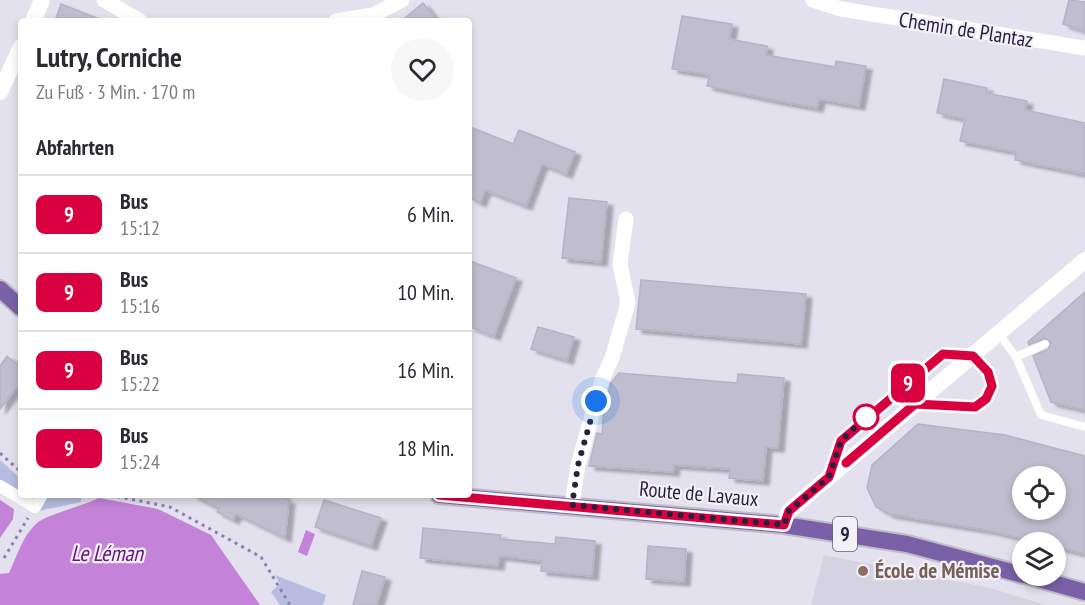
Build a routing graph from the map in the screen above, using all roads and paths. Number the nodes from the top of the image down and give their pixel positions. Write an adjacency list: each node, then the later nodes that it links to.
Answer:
1 (42, 0): 5 (street)
2 (104, 0): 6 (street)
3 (402, 0): 7 (street)
4 (813, 0): 8 (street, Chemin de Plantaz)
5 (34, 18)
6 (135, 18)
7 (354, 18)
8 (1085, 48)
9 (18, 53): 10 (street)
10 (0, 92)
11 (626, 219): 30 (street)
12 (1085, 260): 15 (street)
13 (0, 289): 14 (main road)
14 (18, 305)
15 (1000, 335): 17 (street); 18 (lane)
16 (1045, 345): 18 (lane)
17 (973, 356): 19 (street); 19 (lane); 23 (lane)
18 (1016, 357): 20 (lane)
19 (915, 404): 23 (street)
20 (1085, 427)
21 (0, 453): 22 (path)
22 (18, 469)
23 (829, 477): 32 (street)
24 (0, 486): 25 (street)
25 (18, 497)
26 (472, 497): 30 (main road, Route de Lavaux / 9)
27 (20, 498): 31 (street)
28 (40, 498): 31 (street)
29 (125, 498): 37 (path)
30 (572, 505): 32 (main road, Route de Lavaux / 9)
31 (35, 507): 33 (path)
32 (784, 525): 34 (main road, Route de Lavaux / 9)
33 (4, 558)
34 (1012, 571)
35 (1064, 586): 36 (main road)
36 (1085, 592)
37 (291, 605)

